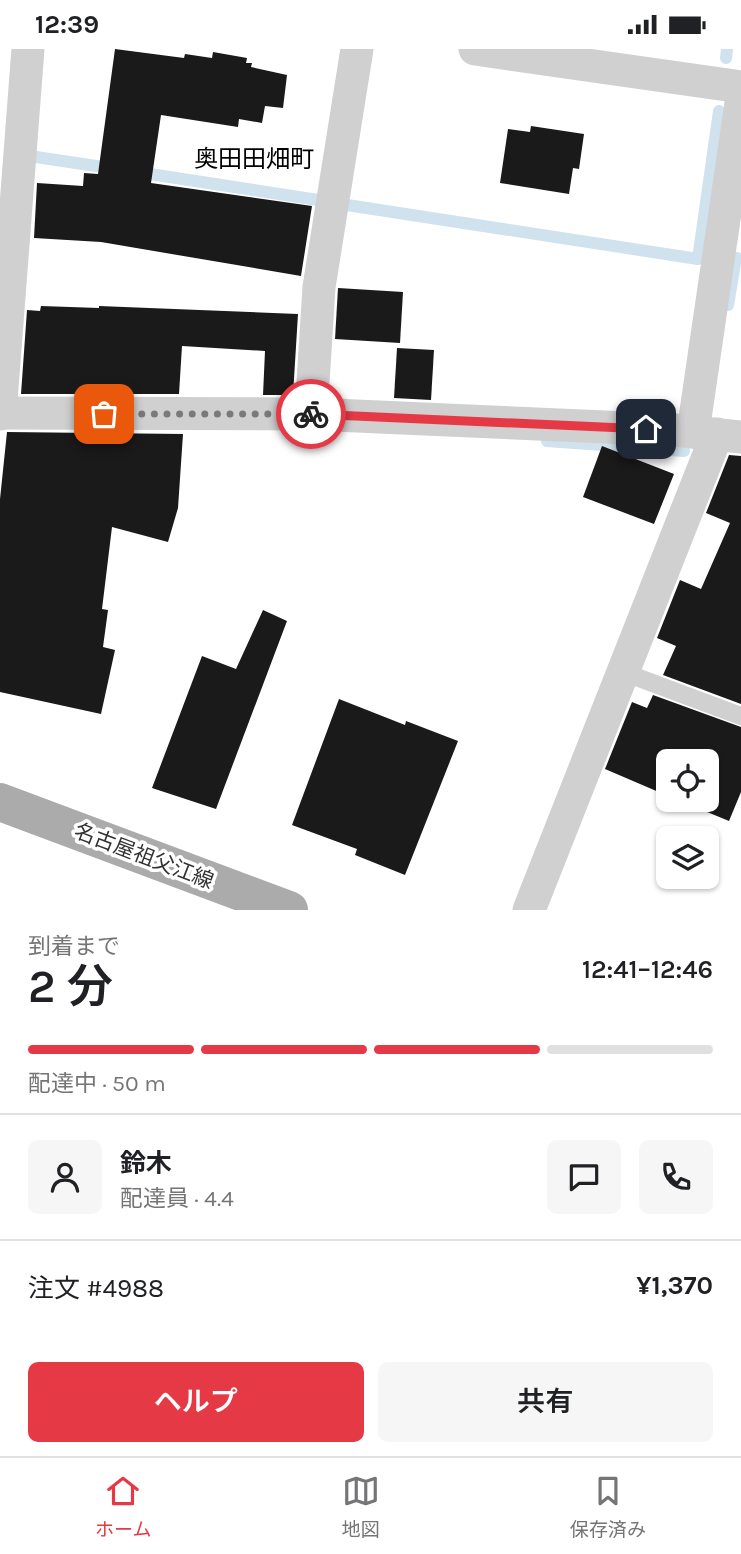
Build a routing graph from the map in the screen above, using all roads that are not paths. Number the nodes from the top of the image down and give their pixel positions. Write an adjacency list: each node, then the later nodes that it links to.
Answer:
1 (28, 49): 6 (street)
2 (357, 49): 8 (street)
3 (475, 49): 4 (street)
4 (741, 87)
5 (741, 103): 9 (street)
6 (6, 266): 7 (street)
7 (0, 414): 8 (street)
8 (311, 414): 9 (street)
9 (717, 435): 10 (street)
10 (623, 672): 11 (lane); 14 (street)
11 (741, 716)
12 (0, 802): 13 (main road, 名古屋祖父江線)
13 (289, 910)
14 (529, 910)

